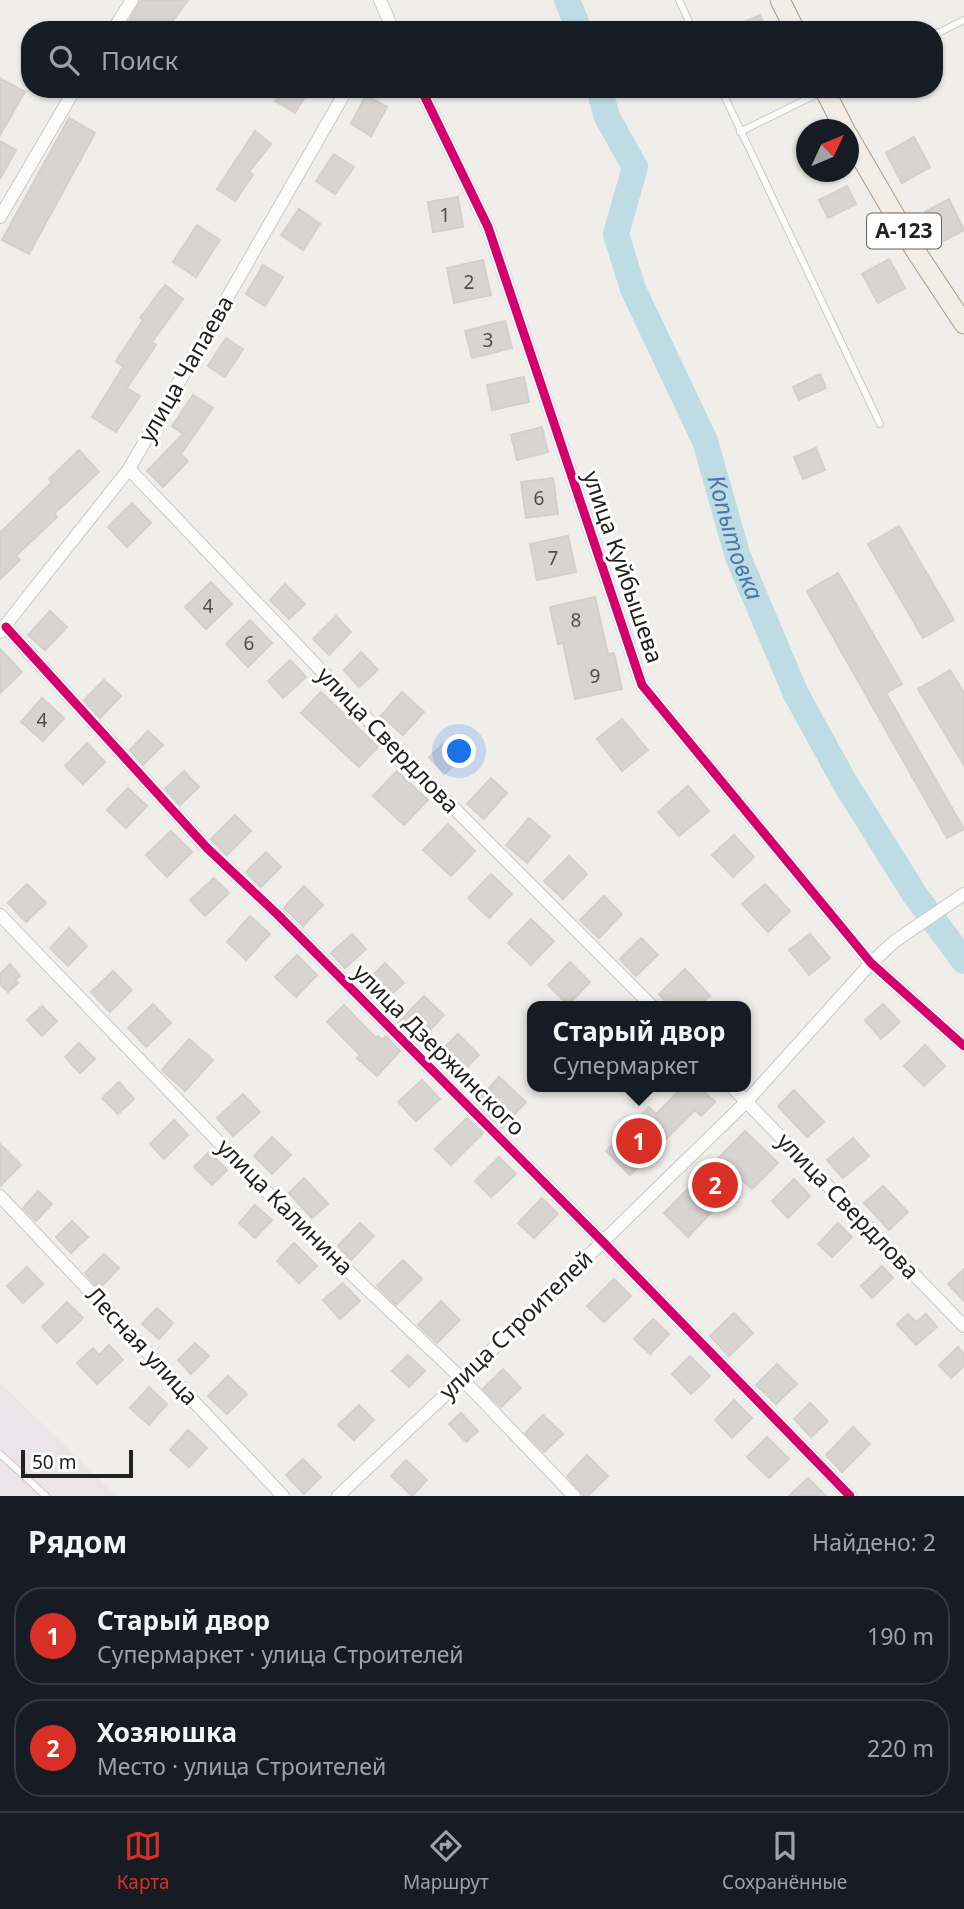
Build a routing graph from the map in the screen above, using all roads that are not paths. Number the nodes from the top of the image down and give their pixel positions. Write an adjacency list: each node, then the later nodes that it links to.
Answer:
1 (132, 0): 6 (street)
2 (380, 0): 7 (street)
3 (679, 0): 8 (lane)
4 (780, 0): 9 (main road)
5 (964, 20): 10 (lane)
6 (119, 21)
7 (386, 21)
8 (689, 21)
9 (790, 21)
10 (943, 30)
11 (70, 98): 20 (street)
12 (342, 98): 23 (street, улица Чапаева)
13 (425, 98): 27 (street, улица Куйбышева)
14 (725, 98): 18 (lane)
15 (807, 98): 18 (lane)
16 (829, 98): 17 (main road)
17 (840, 119)
18 (740, 132): 22 (lane)
19 (859, 152): 21 (main road, А-123)
20 (0, 217)
21 (964, 324)
22 (880, 424)
23 (129, 469): 24 (street, улица Чапаева); 28 (street, улица Свердлова)
24 (3, 629): 33 (street, улица Дзержинского)
25 (964, 894): 27 (street, улица Строителей)
26 (0, 915): 35 (street, улица Калинина)
27 (871, 963): 29 (street, улица Куйбышева); 31 (street, улица Строителей)
28 (647, 1001)
29 (964, 1046)
30 (737, 1092): 31 (street, улица Свердлова)
31 (747, 1101): 33 (street, улица Строителей); 34 (street, улица Свердлова)
32 (0, 1196): 38 (street, Лесная улица)
33 (602, 1241): 35 (street, улица Строителей); 41 (street, улица Дзержинского)
34 (964, 1326)
35 (462, 1379): 39 (street, улица Строителей); 40 (street, улица Калинина)
36 (0, 1454): 37 (lane)
37 (46, 1496)
38 (284, 1496)
39 (338, 1496)
40 (574, 1496)
41 (850, 1496)

